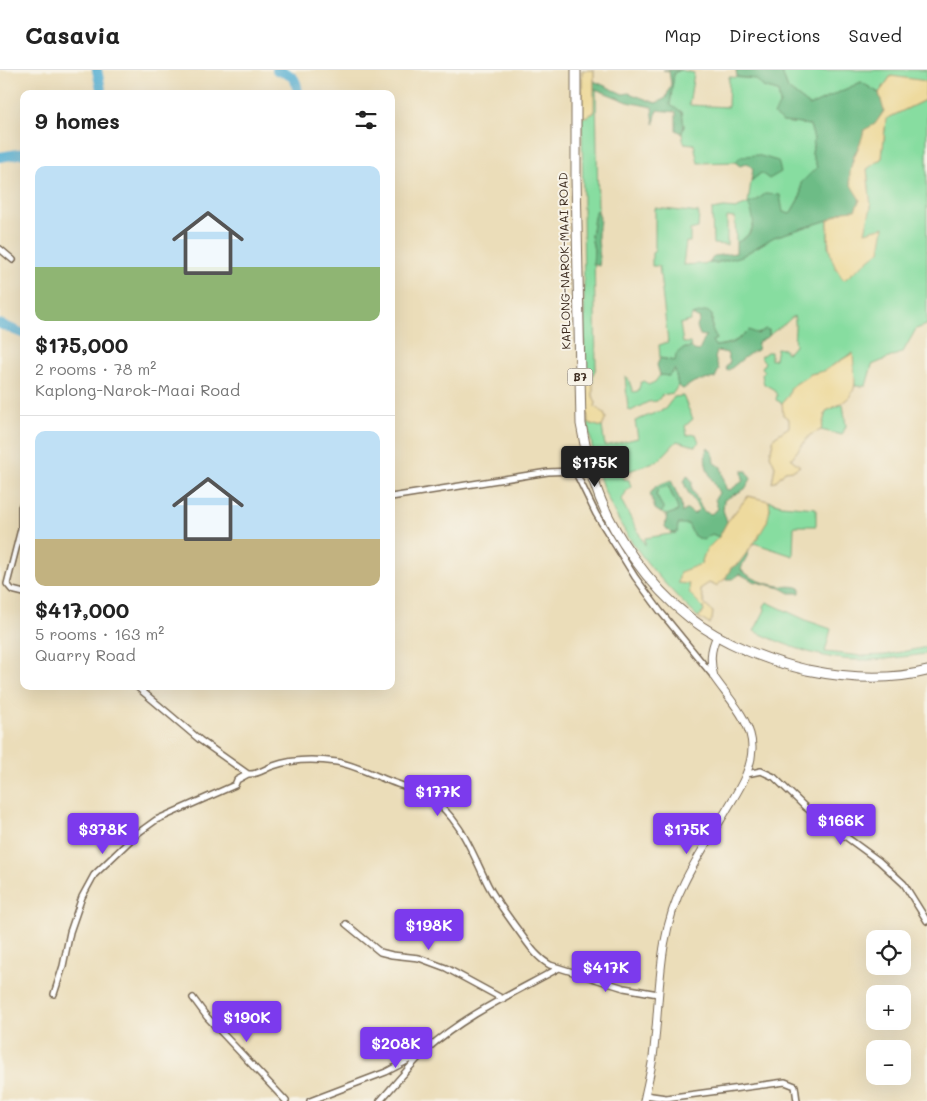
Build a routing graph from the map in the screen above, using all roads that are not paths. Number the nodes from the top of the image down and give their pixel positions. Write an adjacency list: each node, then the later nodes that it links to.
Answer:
1 (576, 70): 7 (highway, KAPLONG-NAROK-MAAI ROAD / B7)
2 (0, 248): 3 (street)
3 (13, 260)
4 (395, 496): 9 (street)
5 (20, 533): 6 (street)
6 (20, 593)
7 (717, 636): 8 (highway, KAPLONG-NAROK-MAAI ROAD / B7); 9 (main road)
8 (927, 671)
9 (714, 677): 12 (main road)
10 (141, 690): 11 (street)
11 (248, 774): 15 (street); 16 (street)
12 (747, 774): 13 (street); 17 (main road)
13 (927, 921)
14 (346, 924): 19 (street)
15 (559, 968): 17 (street); 19 (street)
16 (54, 994)
17 (658, 994): 21 (main road)
18 (193, 998): 23 (street)
19 (503, 999): 20 (street)
20 (426, 1050): 24 (street); 25 (street)
21 (645, 1098): 22 (street)
22 (667, 1100): 26 (street)
23 (286, 1101)
24 (310, 1101)
25 (380, 1101)
26 (796, 1101)

